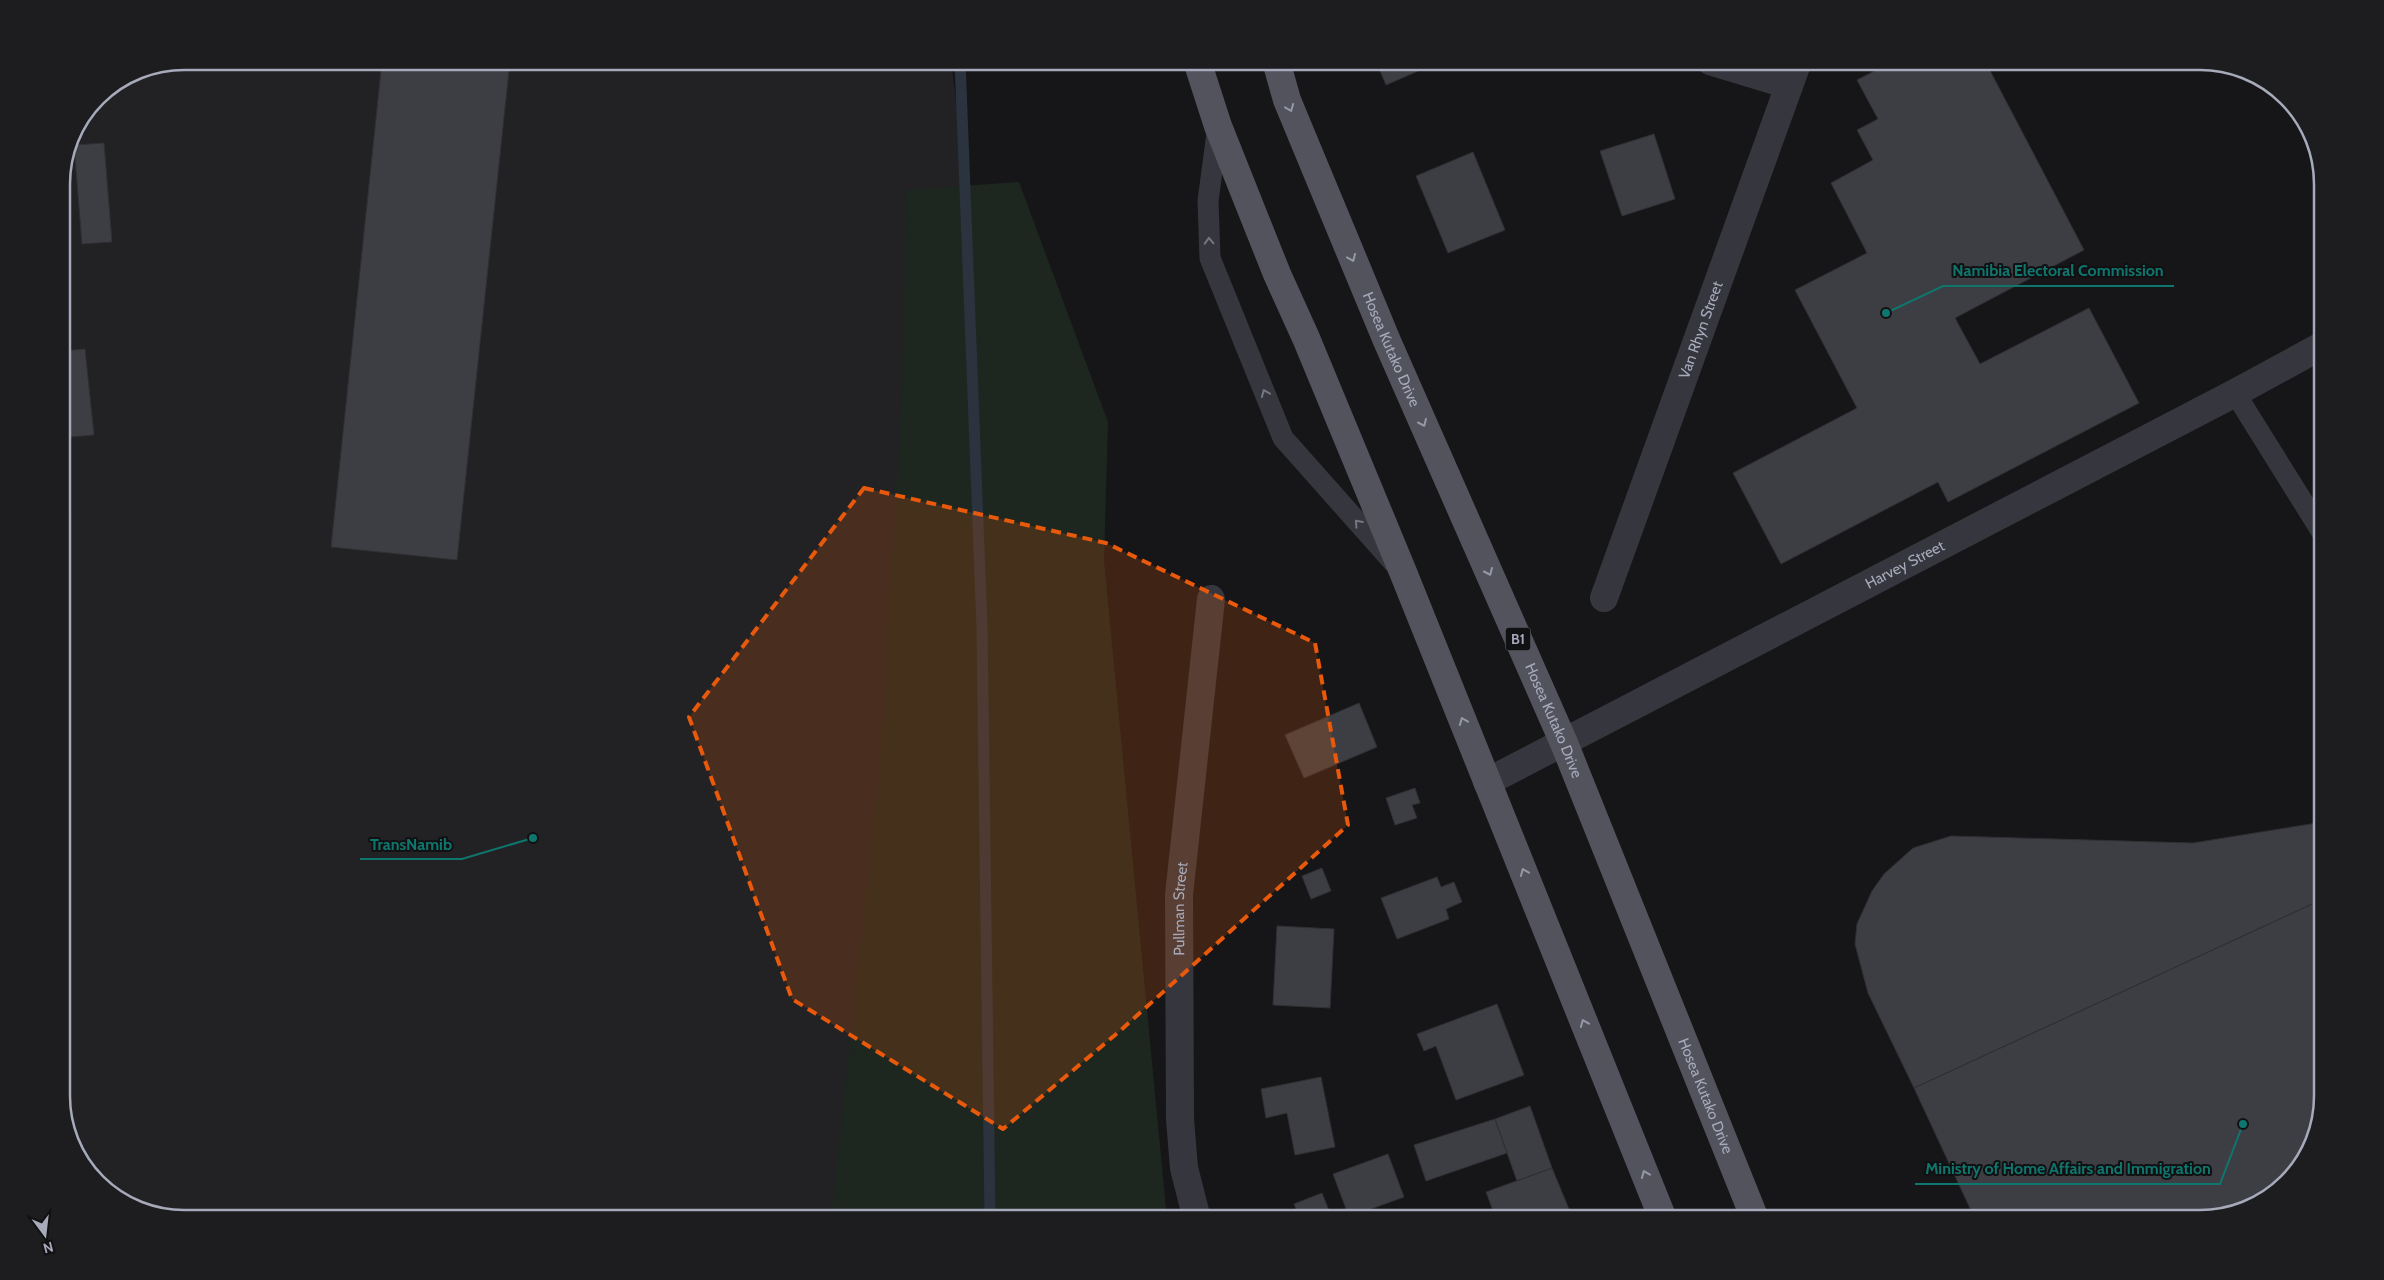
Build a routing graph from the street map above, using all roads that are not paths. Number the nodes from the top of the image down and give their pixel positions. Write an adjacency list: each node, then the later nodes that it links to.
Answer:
1 (1200, 70): 5 (main road)
2 (1279, 70): 12 (main road, Hosea Kutako Drive / B1, one-way to 12)
3 (1772, 70): 4 (street)
4 (1793, 73): 10 (street, Van Rhyn Street)
5 (1218, 126): 9 (main road); 9 (lane, one-way to 5)
6 (2314, 349): 7 (street, Harvey Street)
7 (2235, 393): 8 (lane); 12 (street, Harvey Street)
8 (2314, 520)
9 (1403, 572): 13 (main road, one-way to 9)
10 (1604, 598)
11 (1211, 599): 14 (street, Pullman Street)
12 (1564, 743): 13 (street, Harvey Street); 16 (main road, Hosea Kutako Drive / B1)
13 (1487, 782): 15 (main road, one-way to 13)
14 (1194, 1210)
15 (1660, 1210)
16 (1751, 1210)

